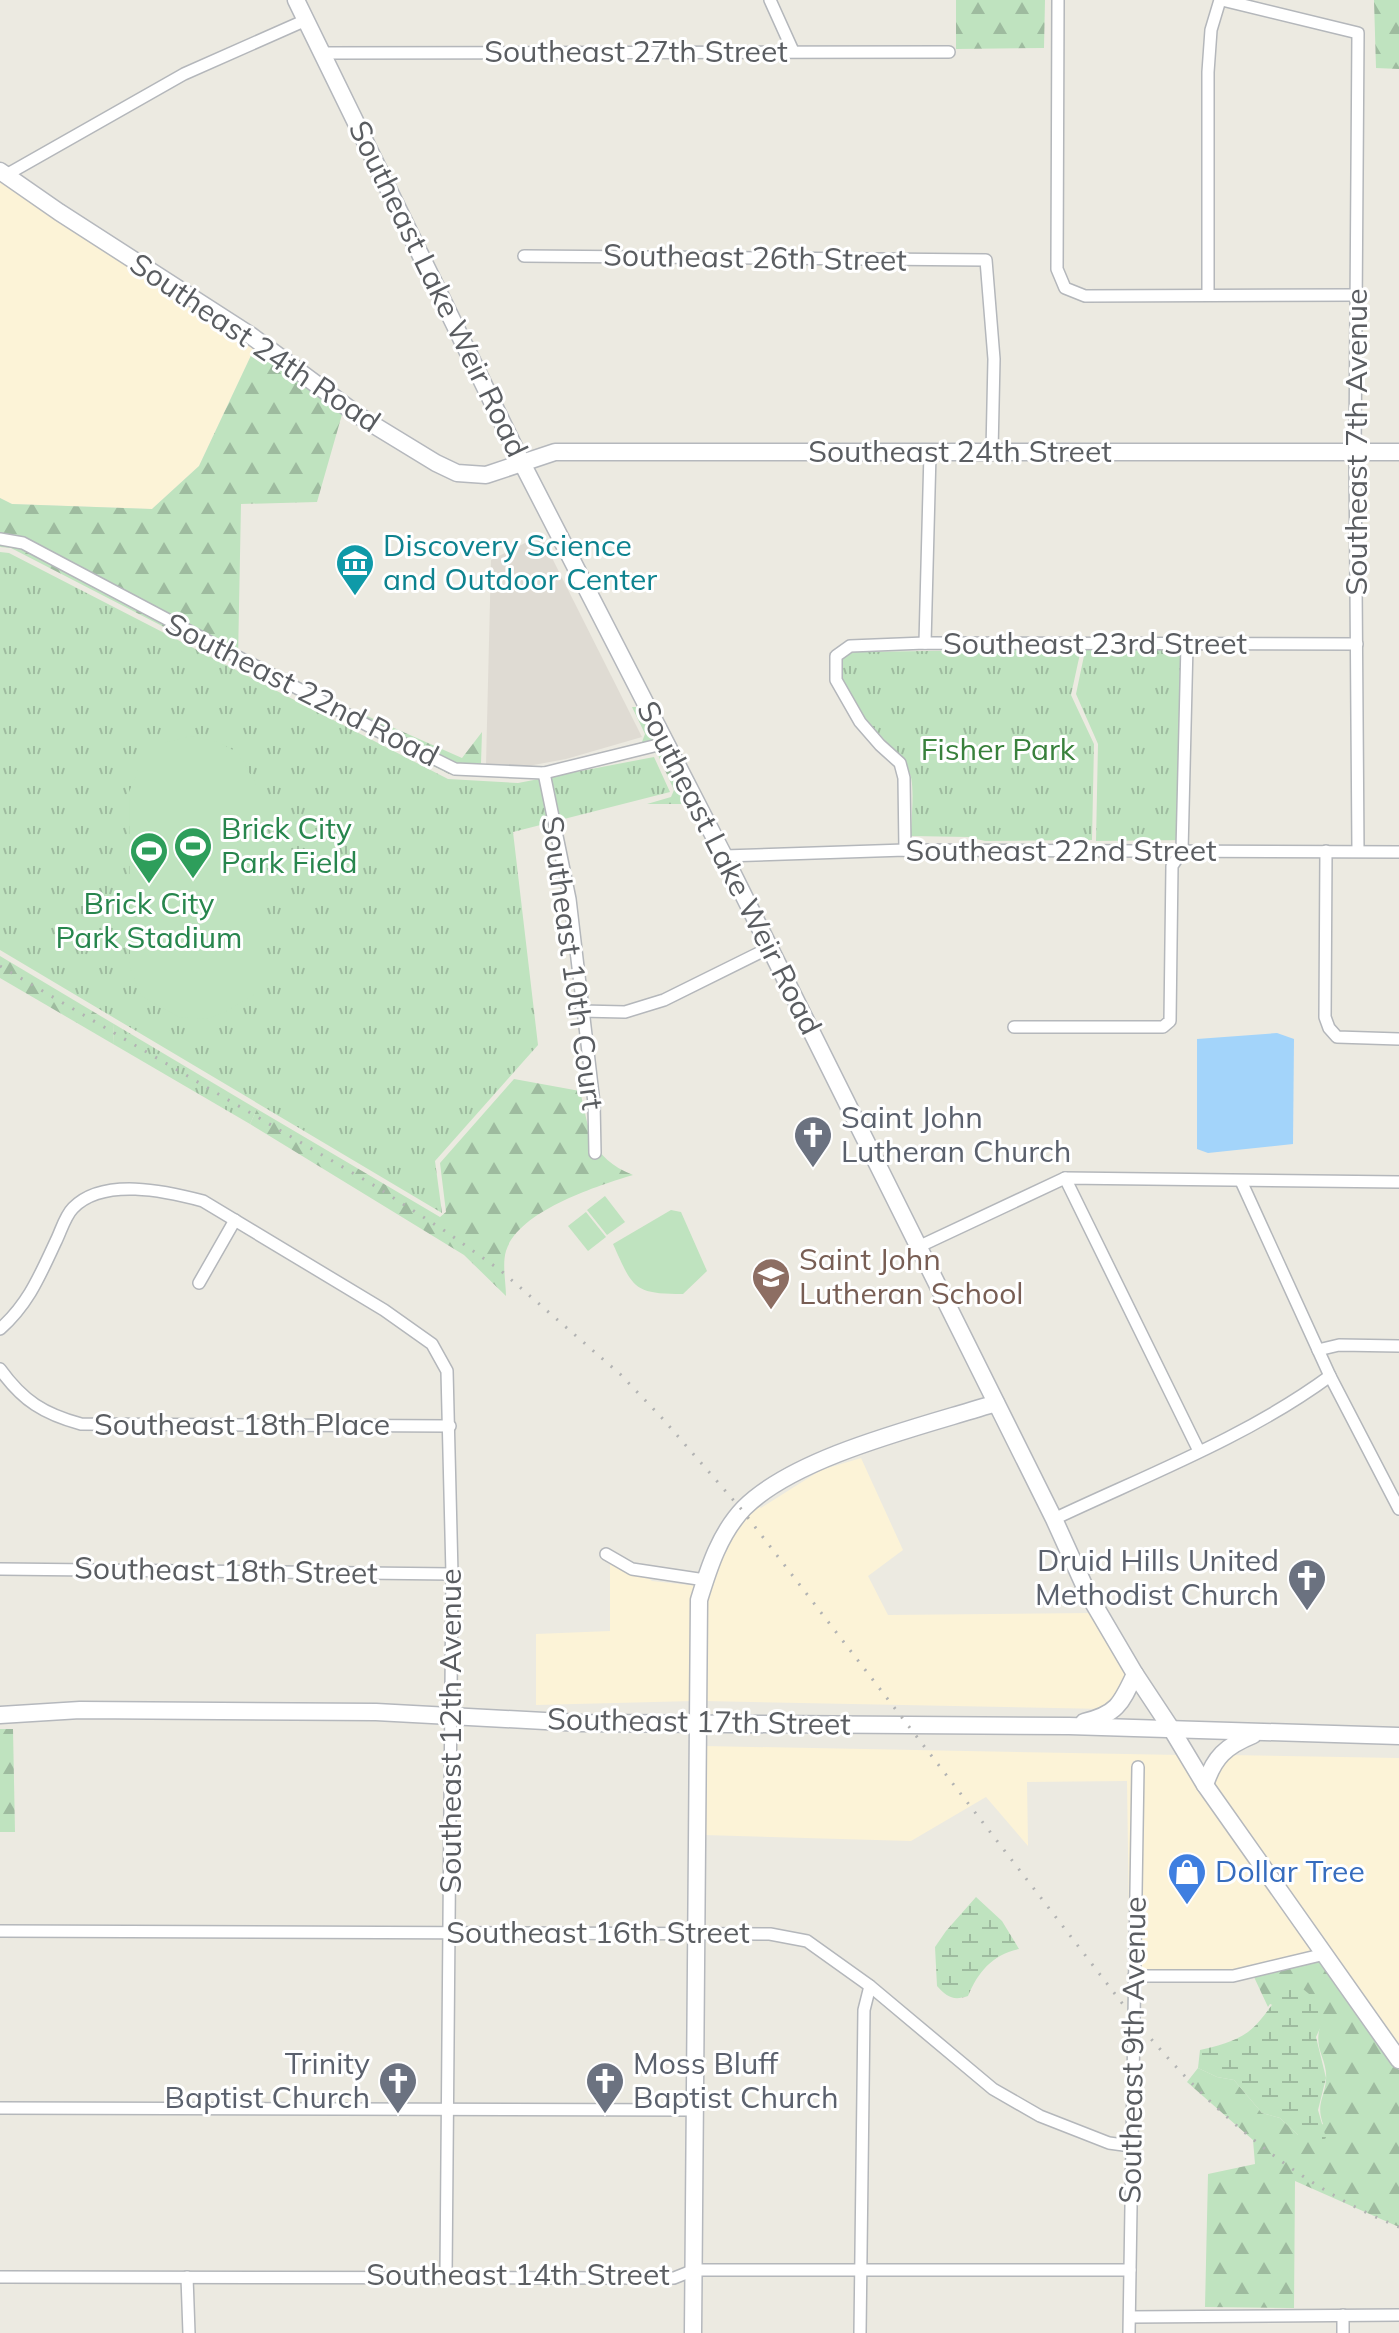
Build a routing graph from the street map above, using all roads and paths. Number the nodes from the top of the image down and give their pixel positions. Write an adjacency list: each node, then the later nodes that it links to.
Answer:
1 (296, 0): 5 (main road, Southeast Lake Weir Road)
2 (770, 0): 6 (street)
3 (1058, 0): 11 (street)
4 (1221, 0): 11 (street); 12 (street, Southeast 7th Avenue)
5 (306, 20): 8 (main road, Southeast Lake Weir Road); 9 (street)
6 (793, 51): 7 (street, Southeast 27th Street); 8 (street, Southeast 27th Street)
7 (949, 52)
8 (322, 53): 17 (main road, Southeast Lake Weir Road)
9 (3, 173): 17 (main road, Southeast 24th Road)
10 (524, 256): 13 (street, Southeast 26th Street)
11 (1208, 295): 12 (street)
12 (1356, 295): 14 (street, Southeast 7th Avenue)
13 (992, 451): 14 (main road, Southeast 24th Street); 16 (main road, Southeast 24th Street)
14 (1355, 452): 15 (main road, Southeast 24th Street); 21 (street, Southeast 7th Avenue)
15 (1399, 452)
16 (930, 453): 17 (main road, Southeast 24th Street); 19 (street)
17 (522, 463): 22 (main road, Southeast Lake Weir Road)
18 (0, 539): 23 (street, Southeast 22nd Road)
19 (925, 643): 20 (street, Southeast 23rd Street); 24 (street, Southeast 23rd Street)
20 (1187, 644): 21 (street, Southeast 23rd Street); 25 (street)
21 (1357, 644): 27 (street, Southeast 7th Avenue)
22 (666, 743): 23 (street, Southeast 22nd Road); 29 (main road, Southeast Lake Weir Road)
23 (544, 773): 31 (street, Southeast 10th Court)
24 (905, 850): 25 (street, Southeast 22nd Street); 29 (street, Southeast 22nd Street)
25 (1182, 851): 26 (street, Southeast 22nd Street); 32 (street)
26 (1326, 851): 27 (street, Southeast 22nd Street); 33 (street)
27 (1358, 851): 28 (street, Southeast 22nd Street)
28 (1399, 852)
29 (724, 856): 30 (main road, Southeast Lake Weir Road)
30 (769, 948): 31 (street); 39 (main road, Southeast Lake Weir Road)
31 (581, 1011): 34 (street, Southeast 10th Court)
32 (1014, 1027)
33 (1399, 1039)
34 (595, 1153)
35 (1065, 1178): 36 (street); 39 (street); 48 (street)
36 (1241, 1181): 37 (street); 43 (street)
37 (1399, 1182)
38 (235, 1220): 40 (street); 41 (street, Southeast 12th Avenue); 47 (street, Southeast 12th Avenue)
39 (918, 1247): 46 (main road, Southeast Lake Weir Road)
40 (199, 1283)
41 (0, 1329)
42 (1399, 1346): 43 (street)
43 (1318, 1350): 45 (street)
44 (1, 1373): 47 (street, Southeast 18th Place)
45 (1330, 1376): 48 (street); 49 (street)
46 (996, 1403): 50 (main road, Southeast Lake Weir Road); 54 (main road)
47 (450, 1426): 53 (street, Southeast 12th Avenue)
48 (1199, 1451): 50 (street)
49 (1399, 1509)
50 (1054, 1519): 55 (main road, Southeast Lake Weir Road)
51 (606, 1554): 54 (street)
52 (0, 1569): 53 (street, Southeast 18th Street)
53 (452, 1574): 56 (street, Southeast 12th Avenue)
54 (705, 1580): 58 (main road)
55 (1135, 1674): 59 (main road); 60 (main road, Southeast Lake Weir Road)
56 (450, 1714): 57 (main road, Southeast 17th Street); 58 (main road, Southeast 17th Street); 67 (street, Southeast 12th Avenue)
57 (0, 1715)
58 (699, 1724): 59 (main road, Southeast 17th Street); 66 (main road)
59 (1069, 1726): 60 (main road, Southeast 17th Street)
60 (1172, 1730): 61 (main road, Southeast 17th Street); 64 (main road, Southeast Lake Weir Road)
61 (1259, 1732): 62 (main road, Southeast 17th Street); 64 (main road)
62 (1399, 1736)
63 (1138, 1767): 69 (street, Southeast 9th Avenue)
64 (1205, 1785): 68 (main road, Southeast Lake Weir Road)
65 (0, 1931): 67 (street, Southeast 16th Street)
66 (696, 1932): 67 (street, Southeast 16th Street); 70 (street, Southeast 16th Street); 74 (main road)
67 (450, 1933): 73 (street, Southeast 12th Avenue)
68 (1325, 1954): 69 (street); 71 (main road, Southeast Lake Weir Road)
69 (1134, 1976): 75 (street, Southeast 9th Avenue)
70 (870, 1986): 75 (street, Southeast 16th Street); 76 (street)
71 (1399, 2060)
72 (0, 2108): 73 (street)
73 (449, 2110): 74 (street); 79 (street, Southeast 12th Avenue)
74 (696, 2110): 77 (main road)
75 (1131, 2146): 78 (street, Southeast 9th Avenue)
76 (860, 2269): 77 (street, Southeast 14th Street); 78 (street, Southeast 14th Street); 87 (street)
77 (694, 2270): 79 (street, Southeast 14th Street); 86 (main road)
78 (1130, 2270): 84 (street, Southeast 9th Avenue)
79 (446, 2276): 81 (street, Southeast 14th Street)
80 (0, 2277): 81 (street, Southeast 14th Street)
81 (187, 2277): 85 (street)
82 (1343, 2315): 83 (street); 84 (street); 89 (street)
83 (1399, 2315)
84 (1130, 2317): 88 (street, Southeast 9th Avenue)
85 (189, 2333)
86 (693, 2333)
87 (860, 2333)
88 (1129, 2333)
89 (1343, 2333)

